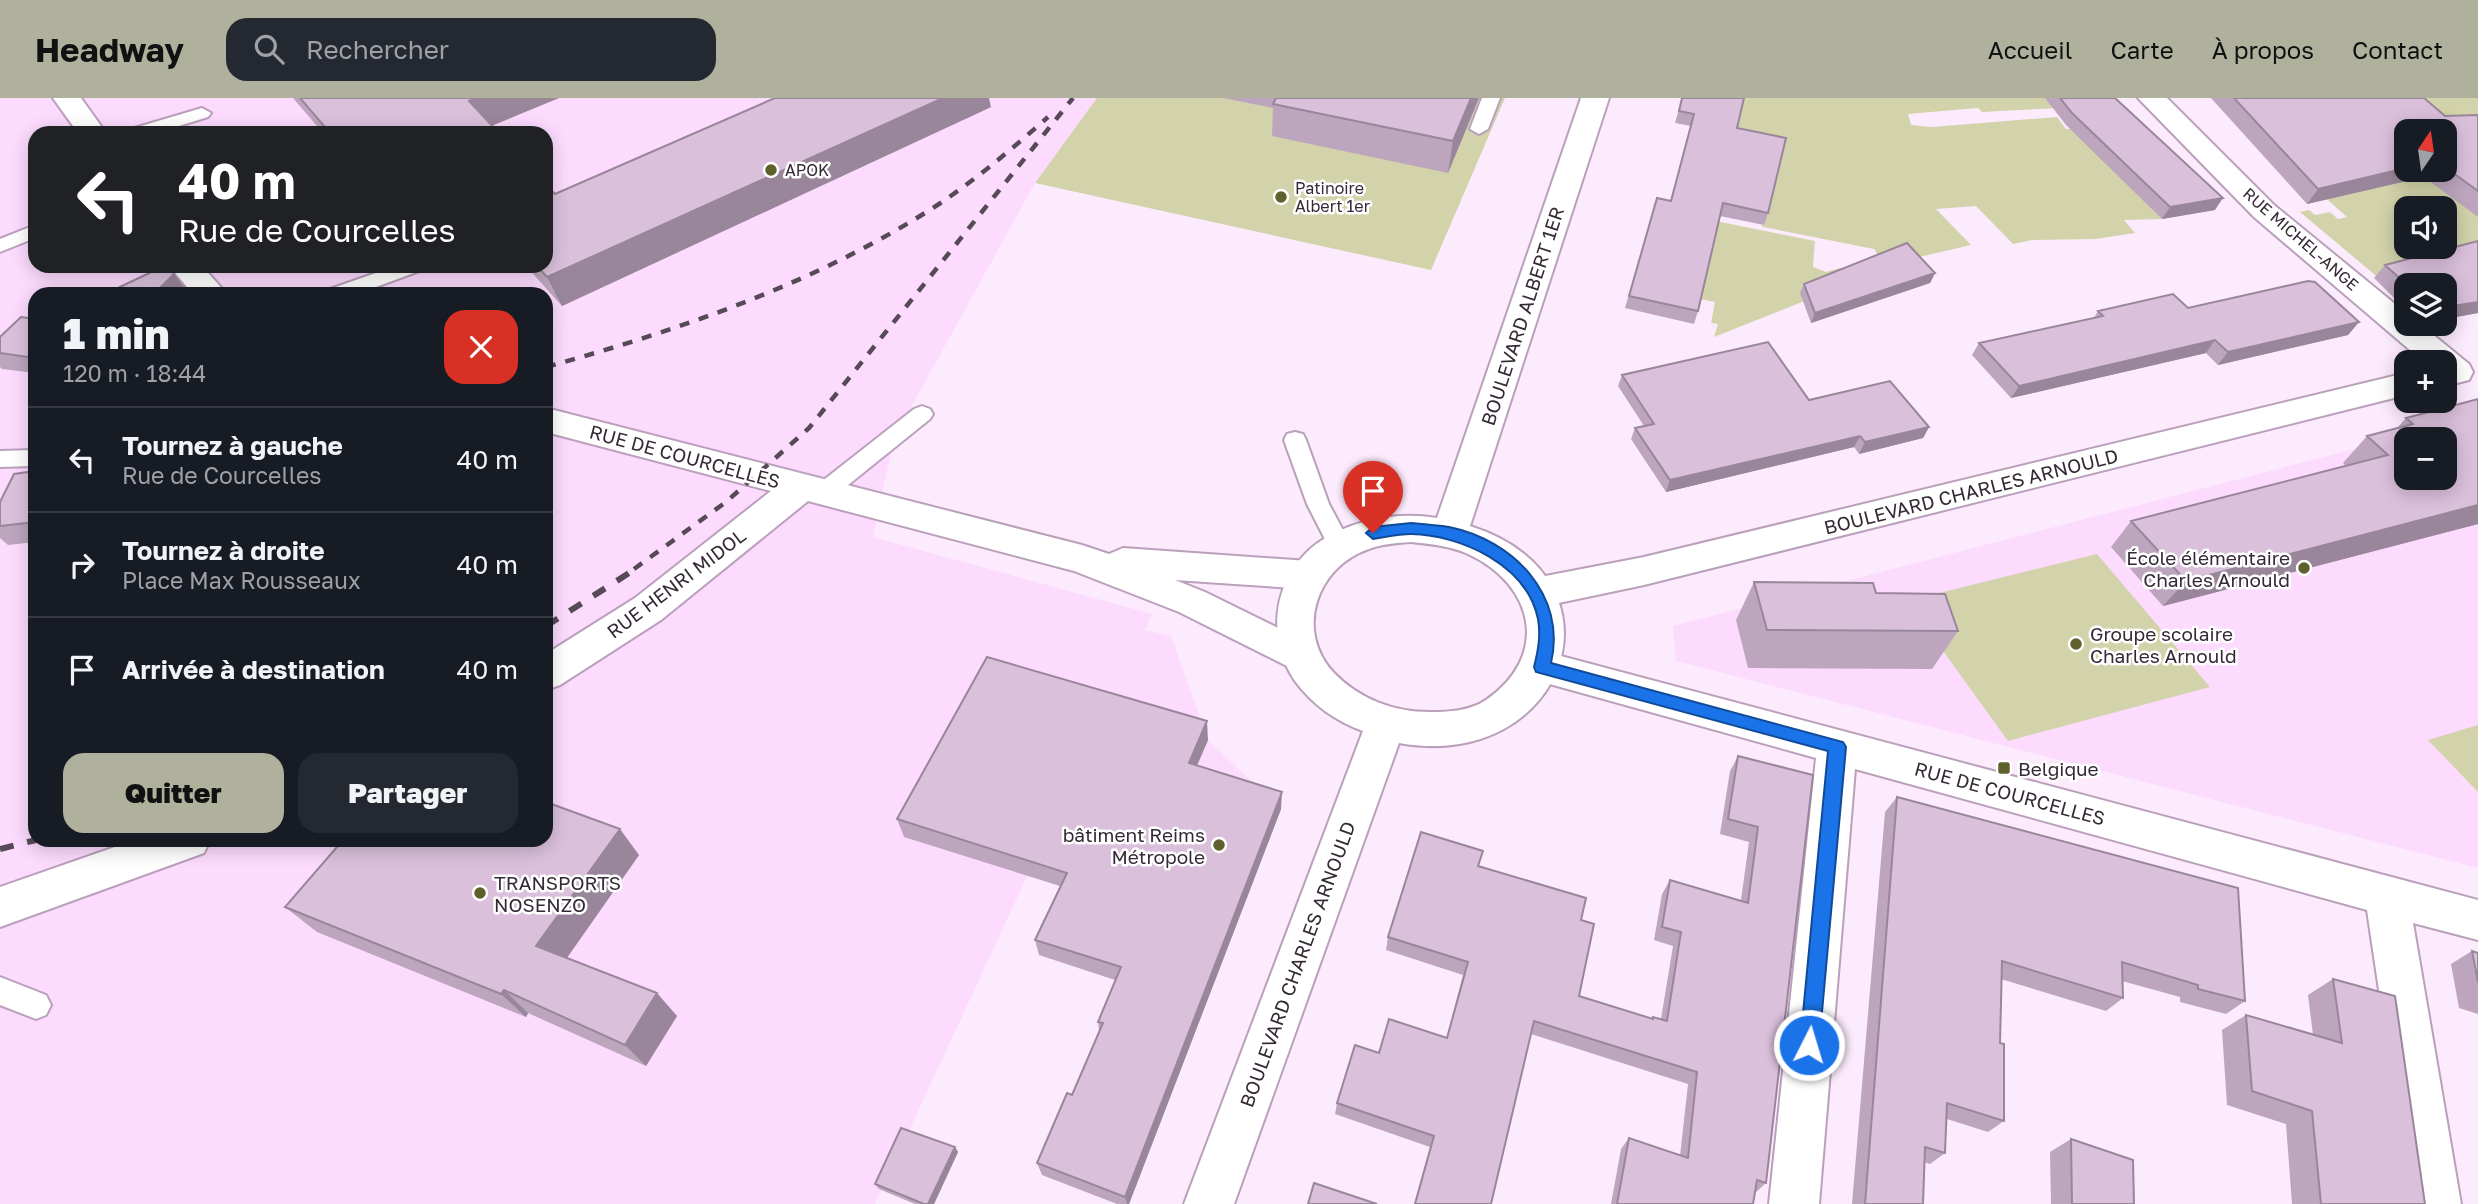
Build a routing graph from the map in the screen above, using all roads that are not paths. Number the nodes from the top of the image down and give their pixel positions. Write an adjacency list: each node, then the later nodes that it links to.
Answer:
1 (67, 98): 6 (street)
2 (1491, 98): 8 (lane)
3 (1595, 98): 23 (street, BOULEVARD ALBERT 1ER)
4 (2152, 98): 15 (street, RUE MICHEL-ANGE)
5 (202, 113): 7 (lane)
6 (87, 126)
7 (160, 126)
8 (1479, 129)
9 (28, 235): 10 (lane)
10 (0, 246)
11 (191, 273): 13 (street)
12 (396, 273): 14 (lane)
13 (204, 287)
14 (356, 287)
15 (2460, 371)
16 (2394, 387): 27 (street, BOULEVARD CHARLES ARNOULD)
17 (922, 414): 22 (lane)
18 (553, 422): 22 (street, RUE DE COURCELLES)
19 (1295, 440): 24 (lane)
20 (28, 458): 21 (lane)
21 (0, 459)
22 (812, 490): 25 (street, RUE DE COURCELLES); 30 (street, RUE HENRI MIDOL)
23 (1450, 533): 24 (street); 27 (street)
24 (1340, 547): 26 (street)
25 (1082, 559): 26 (street, RUE DE COURCELLES); 28 (street, RUE DE COURCELLES)
26 (1309, 575): 28 (street)
27 (1535, 593): 29 (street)
28 (1301, 657): 31 (street)
29 (1542, 667): 31 (street); 32 (street, RUE DE COURCELLES)
30 (553, 670)
31 (1386, 724): 39 (street, BOULEVARD CHARLES ARNOULD)
32 (1837, 747): 34 (street, RUE DE COURCELLES); 40 (street)
33 (169, 847): 35 (street)
34 (2387, 895): 36 (street, RUE DE COURCELLES); 41 (street)
35 (0, 907)
36 (2478, 920)
37 (0, 990): 38 (lane)
38 (36, 1005)
39 (1209, 1204)
40 (1794, 1204)
41 (2437, 1204)

